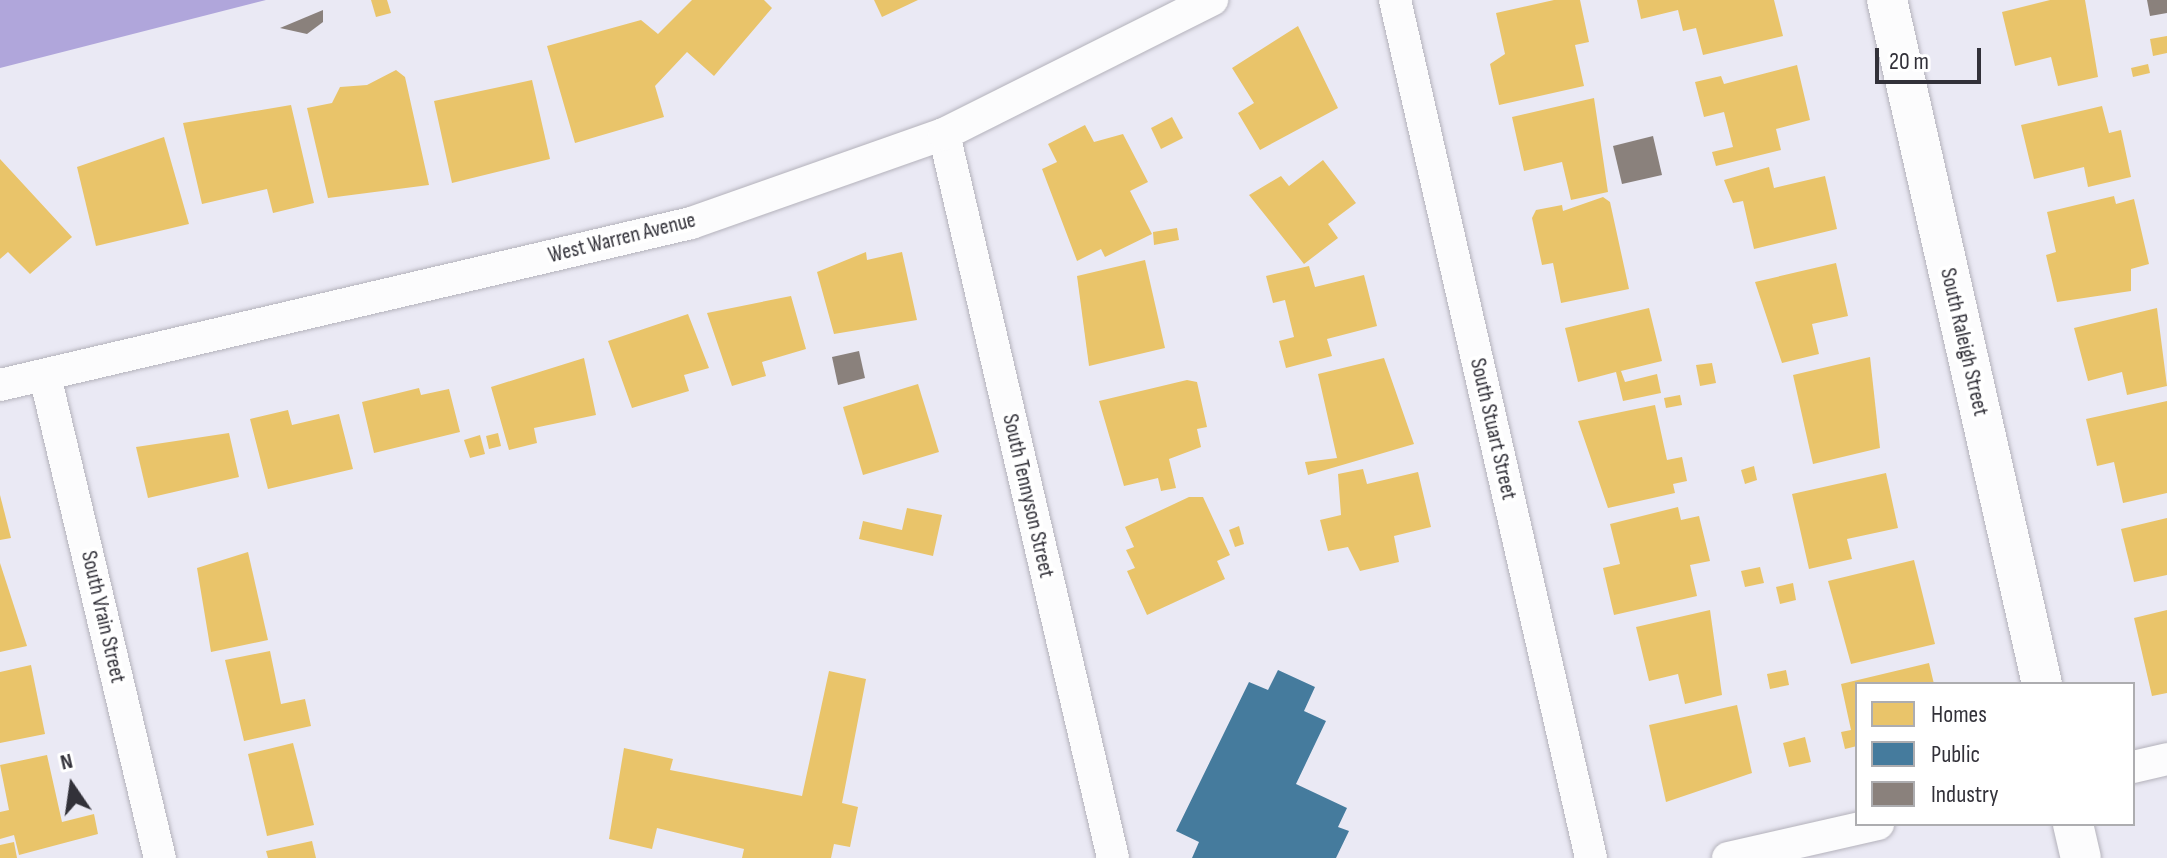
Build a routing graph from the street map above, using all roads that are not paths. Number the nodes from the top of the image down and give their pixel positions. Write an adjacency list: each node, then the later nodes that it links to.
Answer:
1 (1212, 0): 4 (street, West Warren Avenue)
2 (1395, 0): 14 (street, South Stuart Street)
3 (1887, 0): 7 (street, South Raleigh Street)
4 (944, 134): 5 (street, West Warren Avenue); 13 (street, South Tennyson Street)
5 (45, 376): 6 (street, West Warren Avenue); 12 (street, South Vrain Street)
6 (0, 385)
7 (2042, 682)
8 (2167, 759): 9 (street)
9 (2135, 767)
10 (1869, 826): 15 (street)
11 (2073, 826): 16 (street)
12 (160, 858)
13 (1113, 858)
14 (1591, 858)
15 (1728, 858)
16 (2081, 858)

